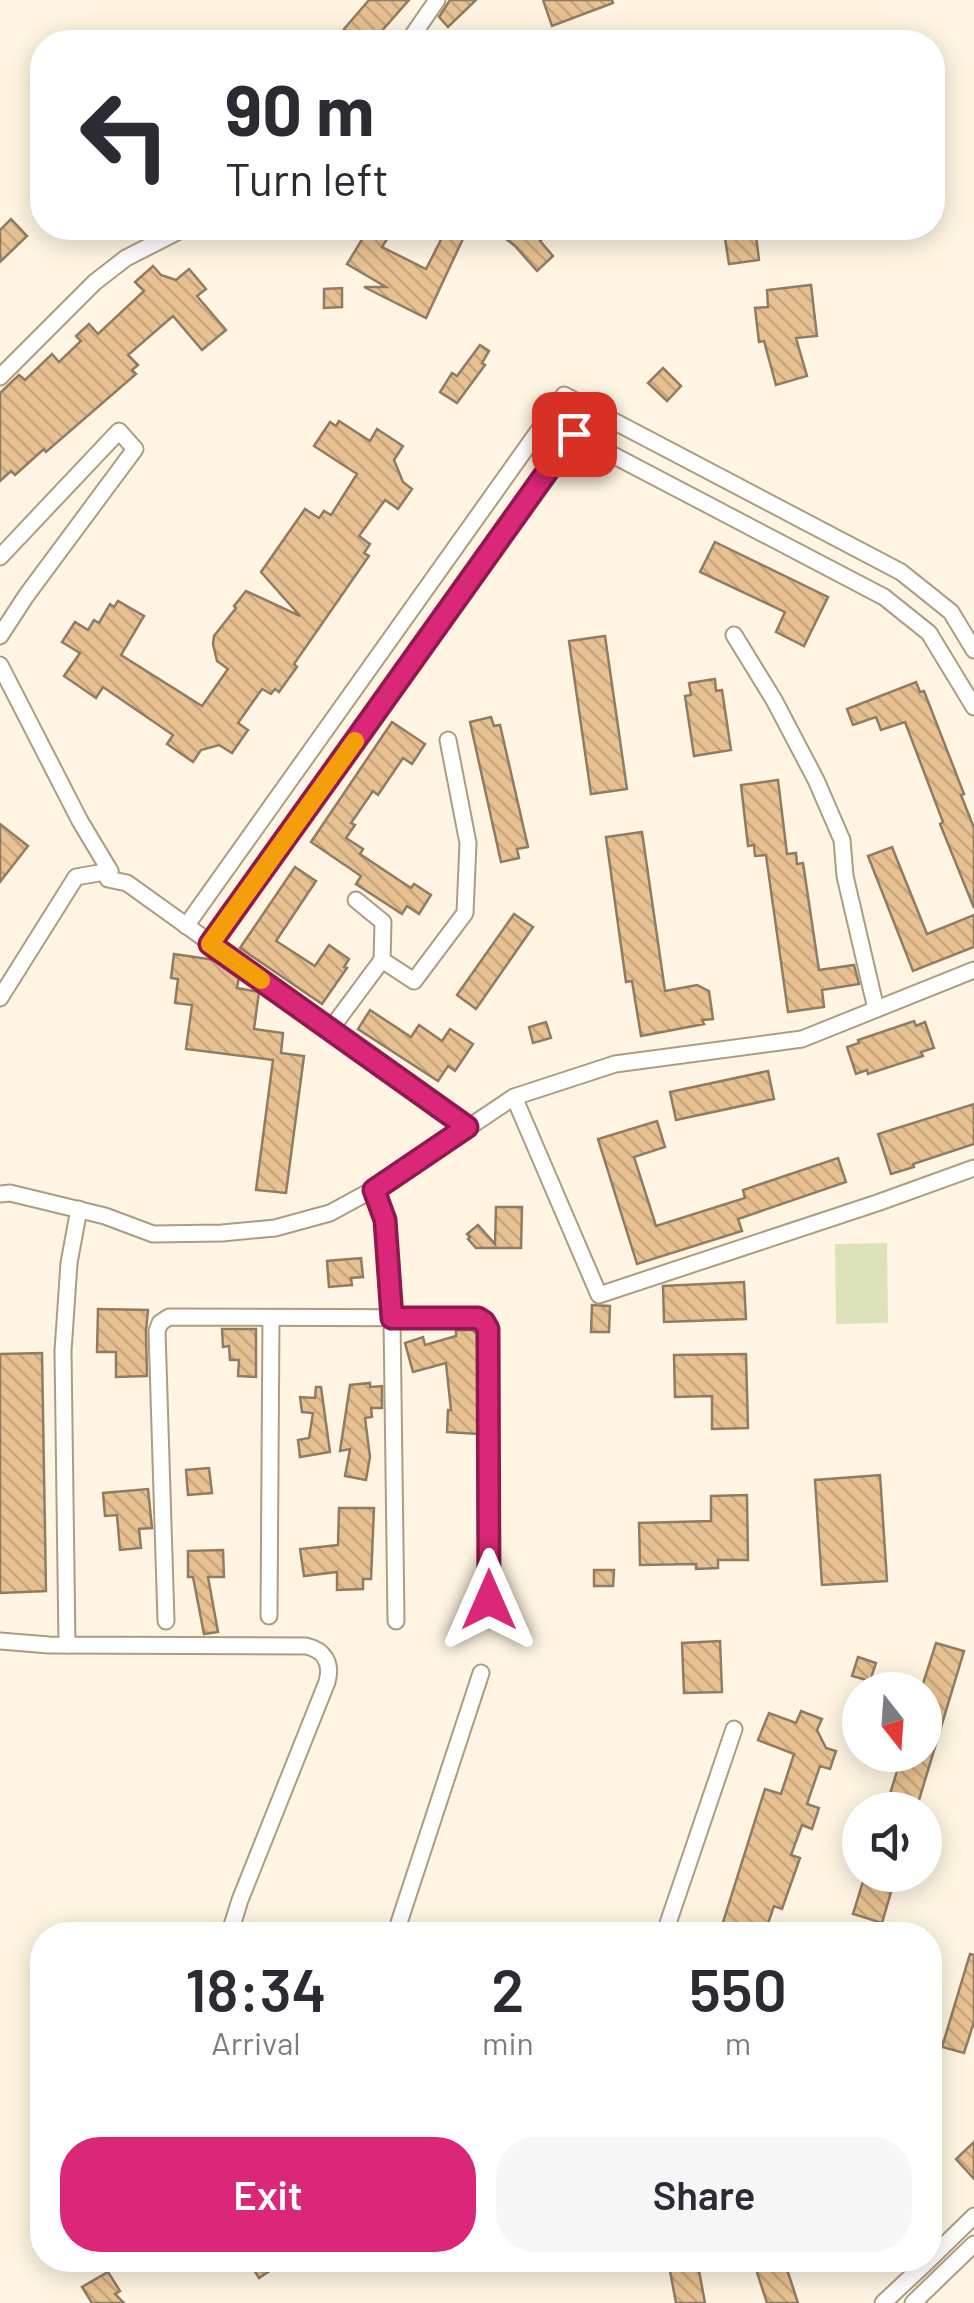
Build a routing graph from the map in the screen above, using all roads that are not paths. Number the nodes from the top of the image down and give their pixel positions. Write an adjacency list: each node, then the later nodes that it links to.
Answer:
1 (437, 0): 2 (street)
2 (416, 30)
3 (161, 240): 4 (street)
4 (0, 377)
5 (591, 410): 6 (street); 7 (street); 11 (street)
6 (546, 420): 7 (street); 17 (street)
7 (574, 434): 13 (street); 18 (street)
8 (0, 556): 10 (street)
9 (734, 635): 22 (street)
10 (0, 636)
11 (974, 650)
12 (0, 665): 15 (street)
13 (973, 704)
14 (448, 740): 19 (street)
15 (110, 870): 17 (street); 21 (street)
16 (356, 900): 19 (street)
17 (186, 926): 18 (street)
18 (210, 944): 23 (street)
19 (382, 960): 23 (street)
20 (974, 970): 22 (street)
21 (0, 998)
22 (876, 1009): 24 (street)
23 (330, 1030): 25 (street)
24 (514, 1097): 25 (street); 26 (street)
25 (467, 1127): 27 (street)
26 (974, 1168)
27 (374, 1190): 29 (street); 31 (street)
28 (0, 1194): 29 (street)
29 (79, 1210): 37 (street)
30 (271, 1318): 31 (street); 33 (street); 34 (street)
31 (392, 1318): 32 (street); 35 (street)
32 (489, 1600)
33 (269, 1616)
34 (166, 1621)
35 (396, 1621)
36 (0, 1640): 37 (street)
37 (67, 1645): 40 (street)
38 (481, 1673): 41 (street)
39 (734, 1729): 42 (street)
40 (232, 1922)
41 (399, 1922)
42 (668, 1922)
43 (974, 2216): 45 (street)
44 (974, 2244): 48 (street)
45 (942, 2247)
46 (915, 2272): 47 (street)
47 (883, 2303)
48 (913, 2303)

